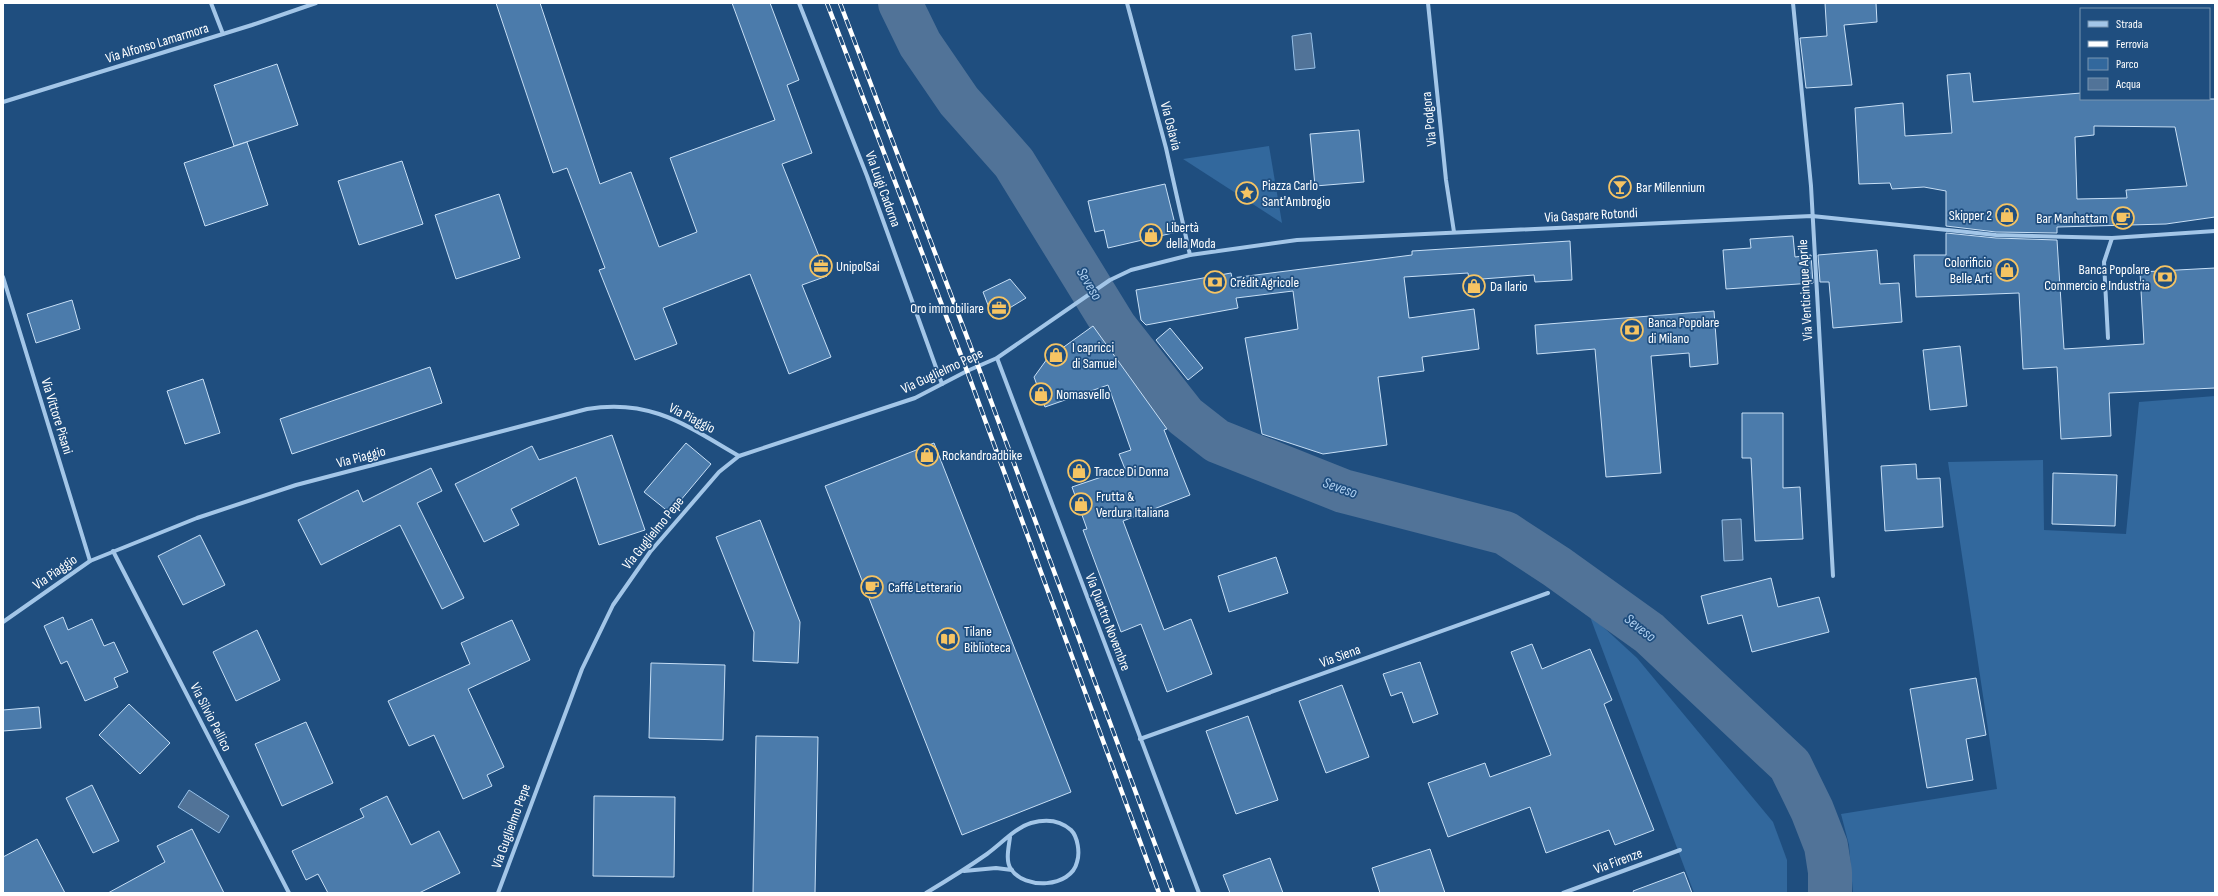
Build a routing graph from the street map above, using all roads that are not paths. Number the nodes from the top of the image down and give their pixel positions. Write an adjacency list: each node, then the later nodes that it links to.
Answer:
1 (211, 3): 7 (street)
2 (316, 3): 7 (street, Via Alfonso Lamarmora)
3 (799, 3): 17 (street, Via Luigi Cadorna)
4 (1128, 3): 13 (street, Via Oslavia)
5 (1428, 3): 11 (street, Via Podgora)
6 (1794, 3): 9 (street, Via Venticinque Aprile)
7 (222, 34): 8 (street, Via Alfonso Lamarmora)
8 (3, 102)
9 (1812, 216): 11 (street, Via Gaspare Rotondi); 12 (street, Via Gaspare Rotondi); 21 (street, Via Venticinque Aprile)
10 (2215, 231): 12 (street, Via Gaspare Rotondi)
11 (1454, 232): 13 (street, Via Gaspare Rotondi)
12 (2112, 238): 15 (street)
13 (1190, 255): 16 (street, Via Gaspare Rotondi)
14 (3, 277): 20 (street, Via Vittore Pisani)
15 (2108, 338)
16 (997, 358): 17 (street, Via Guglielmo Pepe); 24 (street, Via Quattro Novembre)
17 (942, 384): 18 (street, Via Guglielmo Pepe)
18 (739, 456): 19 (street, Via Piaggio); 30 (street, Via Guglielmo Pepe)
19 (113, 551): 20 (street, Via Piaggio); 29 (street, Via Silvio Pellico)
20 (90, 561): 23 (street, Via Piaggio)
21 (1833, 576)
22 (1548, 593): 24 (street, Via Siena)
23 (3, 622)
24 (1140, 740): 32 (street, Via Quattro Novembre)
25 (1010, 837): 27 (street); 27 (street); 28 (street)
26 (1680, 850): 33 (street, Via Firenze)
27 (1012, 870): 28 (street)
28 (962, 871): 31 (street)
29 (289, 893)
30 (498, 893)
31 (926, 893)
32 (1199, 893)
33 (1563, 893)

